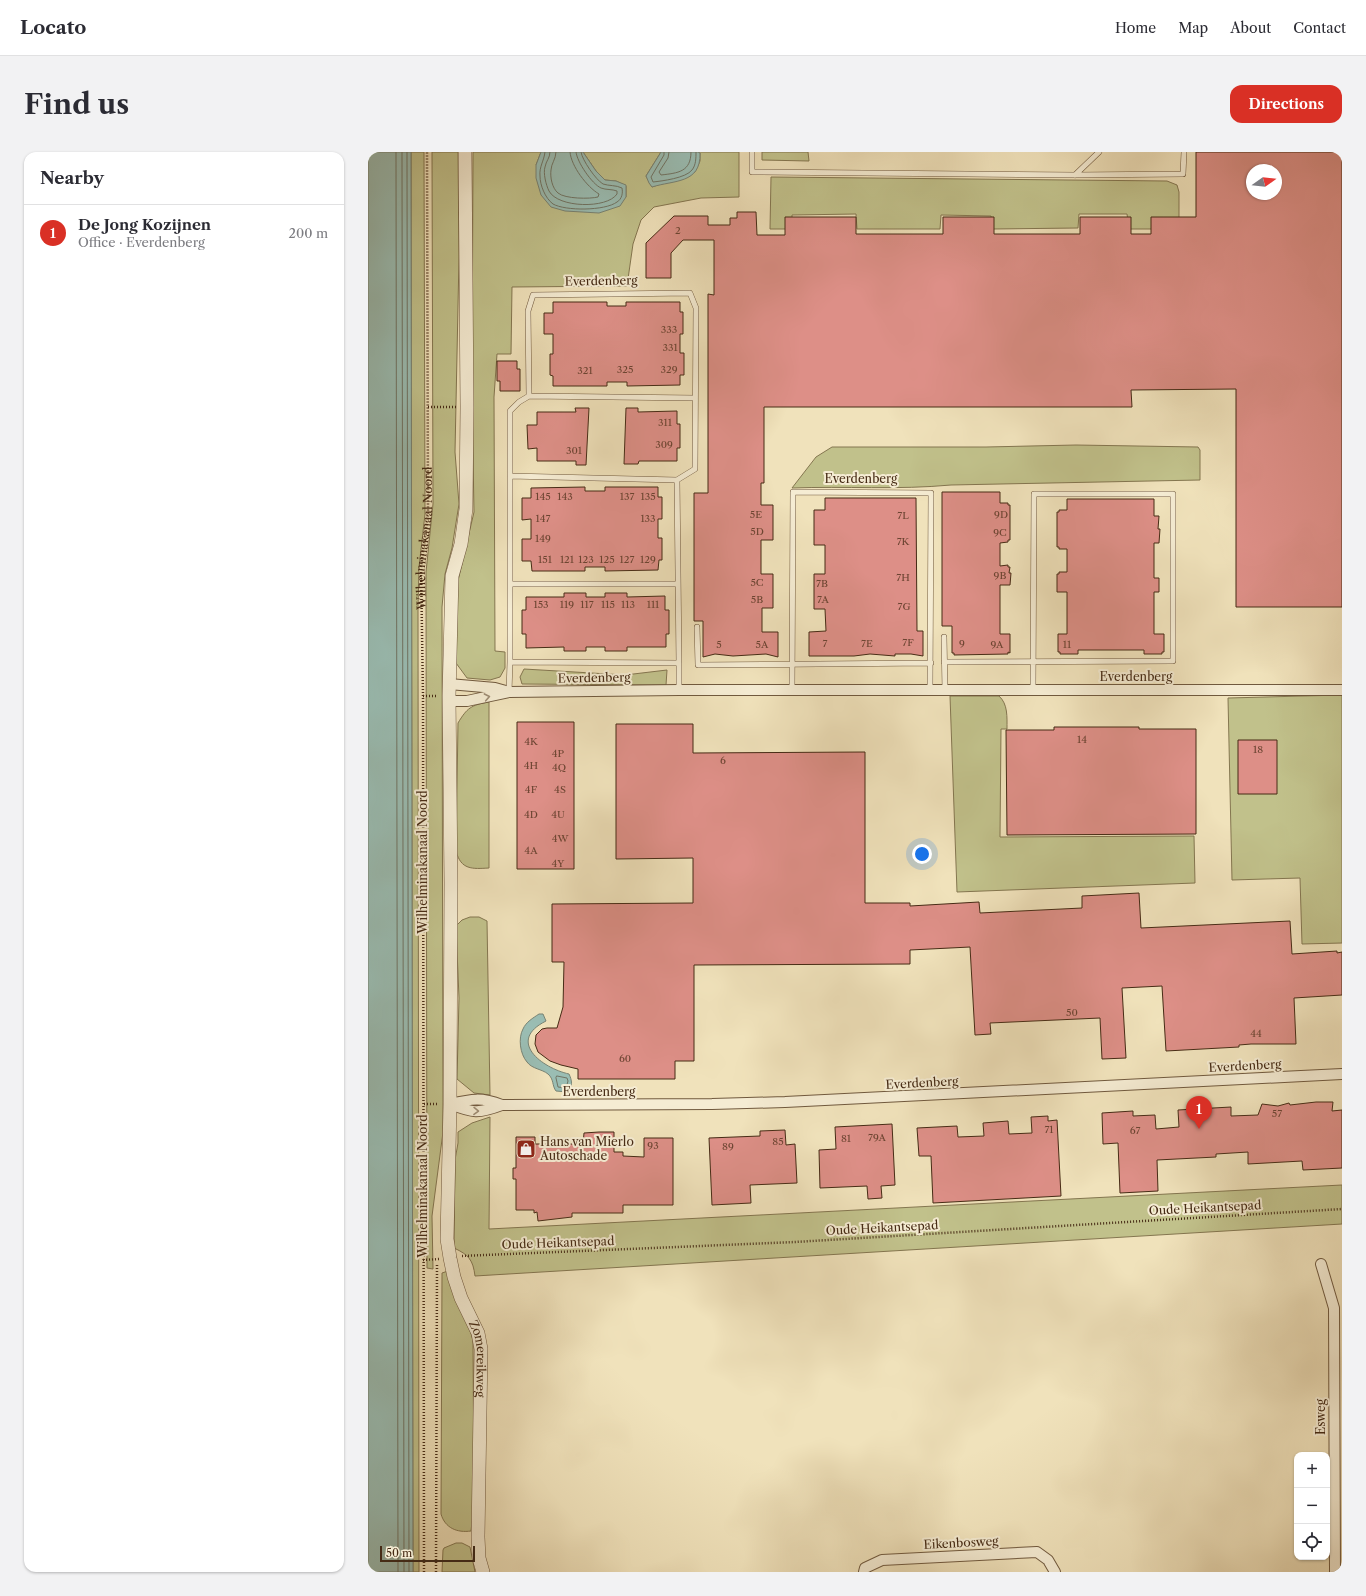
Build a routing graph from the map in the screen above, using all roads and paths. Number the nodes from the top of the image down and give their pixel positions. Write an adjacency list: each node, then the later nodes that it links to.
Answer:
1 (427, 152): 9 (path, Wilhelminakanaal Noord)
2 (465, 152): 10 (street)
3 (752, 152): 6 (lane)
4 (1099, 152): 6 (lane)
5 (1184, 152): 6 (lane)
6 (1075, 175)
7 (529, 396): 8 (lane); 8 (lane, Everdenberg); 11 (lane)
8 (696, 398): 12 (lane, Everdenberg)
9 (428, 407): 10 (path); 36 (path, Wilhelminakanaal Noord)
10 (467, 407): 23 (street)
11 (510, 476): 12 (lane); 13 (lane)
12 (677, 480): 14 (lane)
13 (511, 584): 14 (lane); 18 (lane)
14 (678, 584): 20 (lane)
15 (698, 627): 22 (lane)
16 (944, 636): 19 (lane)
17 (1034, 661): 17 (lane); 19 (lane); 28 (lane)
18 (510, 662): 20 (lane, Everdenberg); 30 (lane)
19 (944, 662): 27 (lane)
20 (679, 663): 24 (lane)
21 (931, 663): 22 (lane); 22 (lane, Everdenberg); 26 (lane, Everdenberg)
22 (792, 664): 25 (lane, Everdenberg)
23 (449, 684): 30 (street, Everdenberg); 31 (street)
24 (678, 690): 25 (street, Everdenberg); 30 (street, Everdenberg)
25 (792, 690): 26 (street, Everdenberg)
26 (930, 690): 27 (street, Everdenberg)
27 (944, 690): 28 (street, Everdenberg)
28 (1033, 690): 29 (street, Everdenberg)
29 (1342, 690)
30 (510, 692): 31 (street, Everdenberg, one-way to 30)
31 (449, 701): 33 (street)
32 (1342, 1074): 33 (street, Everdenberg)
33 (450, 1104): 35 (street, Zomereikweg)
34 (1342, 1209): 35 (path, Oude Heikantsepad)
35 (443, 1259): 36 (path, Oude Heikantsepad); 39 (path, Wilhelminakanaal Noord); 40 (street, Zomereikweg)
36 (423, 1260): 38 (path, Wilhelminakanaal Noord)
37 (1321, 1264): 43 (street, Esweg)
38 (424, 1572)
39 (436, 1572)
40 (483, 1572)
41 (864, 1572): 42 (street, Eikenbosweg)
42 (1054, 1572)
43 (1335, 1572)

